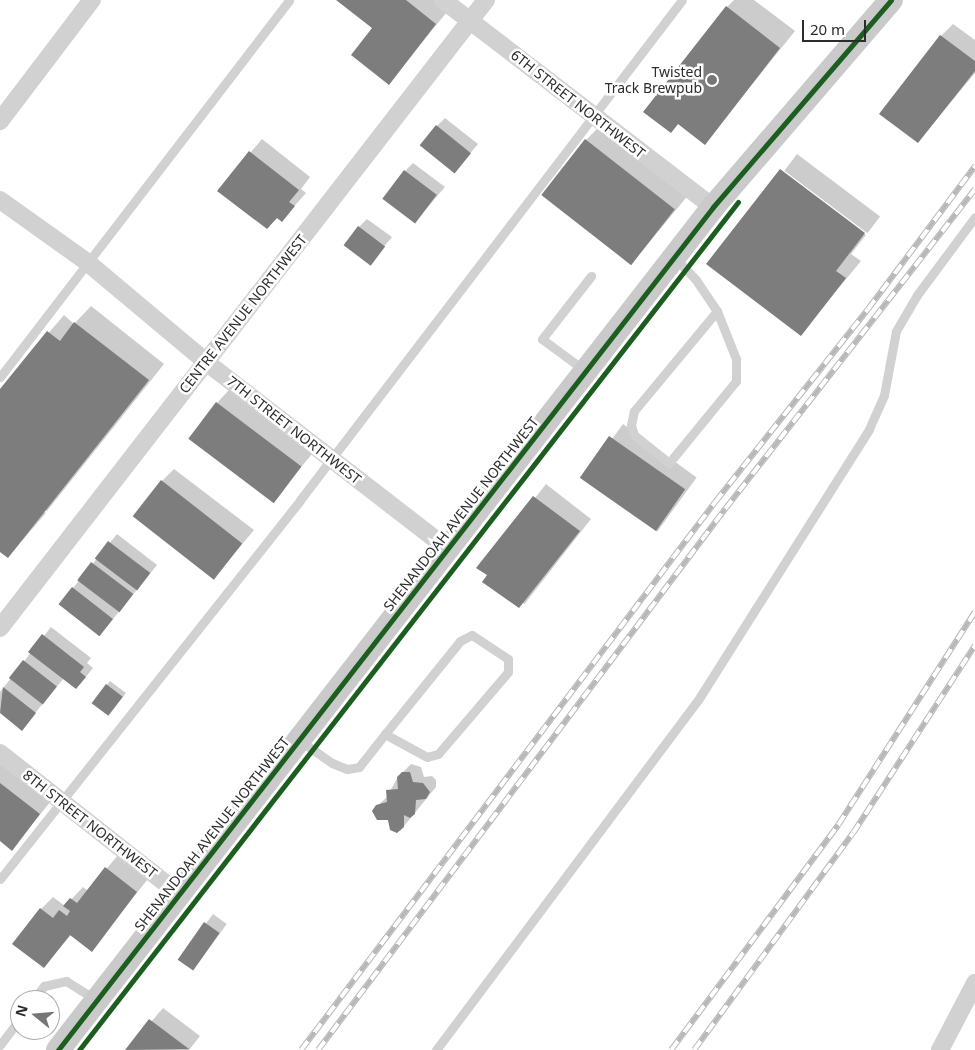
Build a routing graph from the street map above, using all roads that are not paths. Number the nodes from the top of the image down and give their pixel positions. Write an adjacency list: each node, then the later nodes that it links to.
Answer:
1 (92, 0): 9 (street)
2 (289, 0): 14 (lane)
3 (443, 0): 7 (street, 6TH STREET NORTHWEST)
4 (486, 0): 7 (street, CENTRE AVENUE NORTHWEST)
5 (682, 0): 8 (lane)
6 (891, 0): 11 (street, SHENANDOAH AVENUE NORTHWEST)
7 (470, 21): 8 (street, 6TH STREET NORTHWEST); 17 (street, CENTRE AVENUE NORTHWEST)
8 (592, 116): 11 (street, 6TH STREET NORTHWEST); 20 (lane)
9 (0, 121)
10 (0, 200): 14 (street, 7TH STREET NORTHWEST)
11 (713, 207): 13 (street, SHENANDOAH AVENUE NORTHWEST)
12 (975, 217): 35 (lane)
13 (674, 258): 16 (lane); 18 (street, SHENANDOAH AVENUE NORTHWEST)
14 (87, 262): 17 (street, 7TH STREET NORTHWEST); 19 (lane)
15 (591, 276): 18 (lane)
16 (717, 311): 16 (lane)
17 (206, 362): 20 (street, 7TH STREET NORTHWEST); 22 (street, CENTRE AVENUE NORTHWEST)
18 (586, 372): 21 (street, SHENANDOAH AVENUE NORTHWEST)
19 (0, 377)
20 (331, 459): 21 (street, 7TH STREET NORTHWEST); 26 (lane)
21 (448, 549): 24 (street, SHENANDOAH AVENUE NORTHWEST)
22 (0, 628)
23 (385, 734): 23 (lane); 24 (lane)
24 (299, 740): 28 (street, SHENANDOAH AVENUE NORTHWEST)
25 (0, 753): 26 (street, 8TH STREET NORTHWEST)
26 (61, 802): 27 (lane); 28 (street, 8TH STREET NORTHWEST)
27 (0, 879)
28 (180, 894): 31 (street, SHENANDOAH AVENUE NORTHWEST)
29 (975, 983): 36 (street)
30 (41, 990): 31 (lane)
31 (97, 1000): 34 (street, SHENANDOAH AVENUE NORTHWEST)
32 (10, 1032): 33 (lane)
33 (0, 1045)
34 (58, 1050)
35 (436, 1050)
36 (940, 1050)

